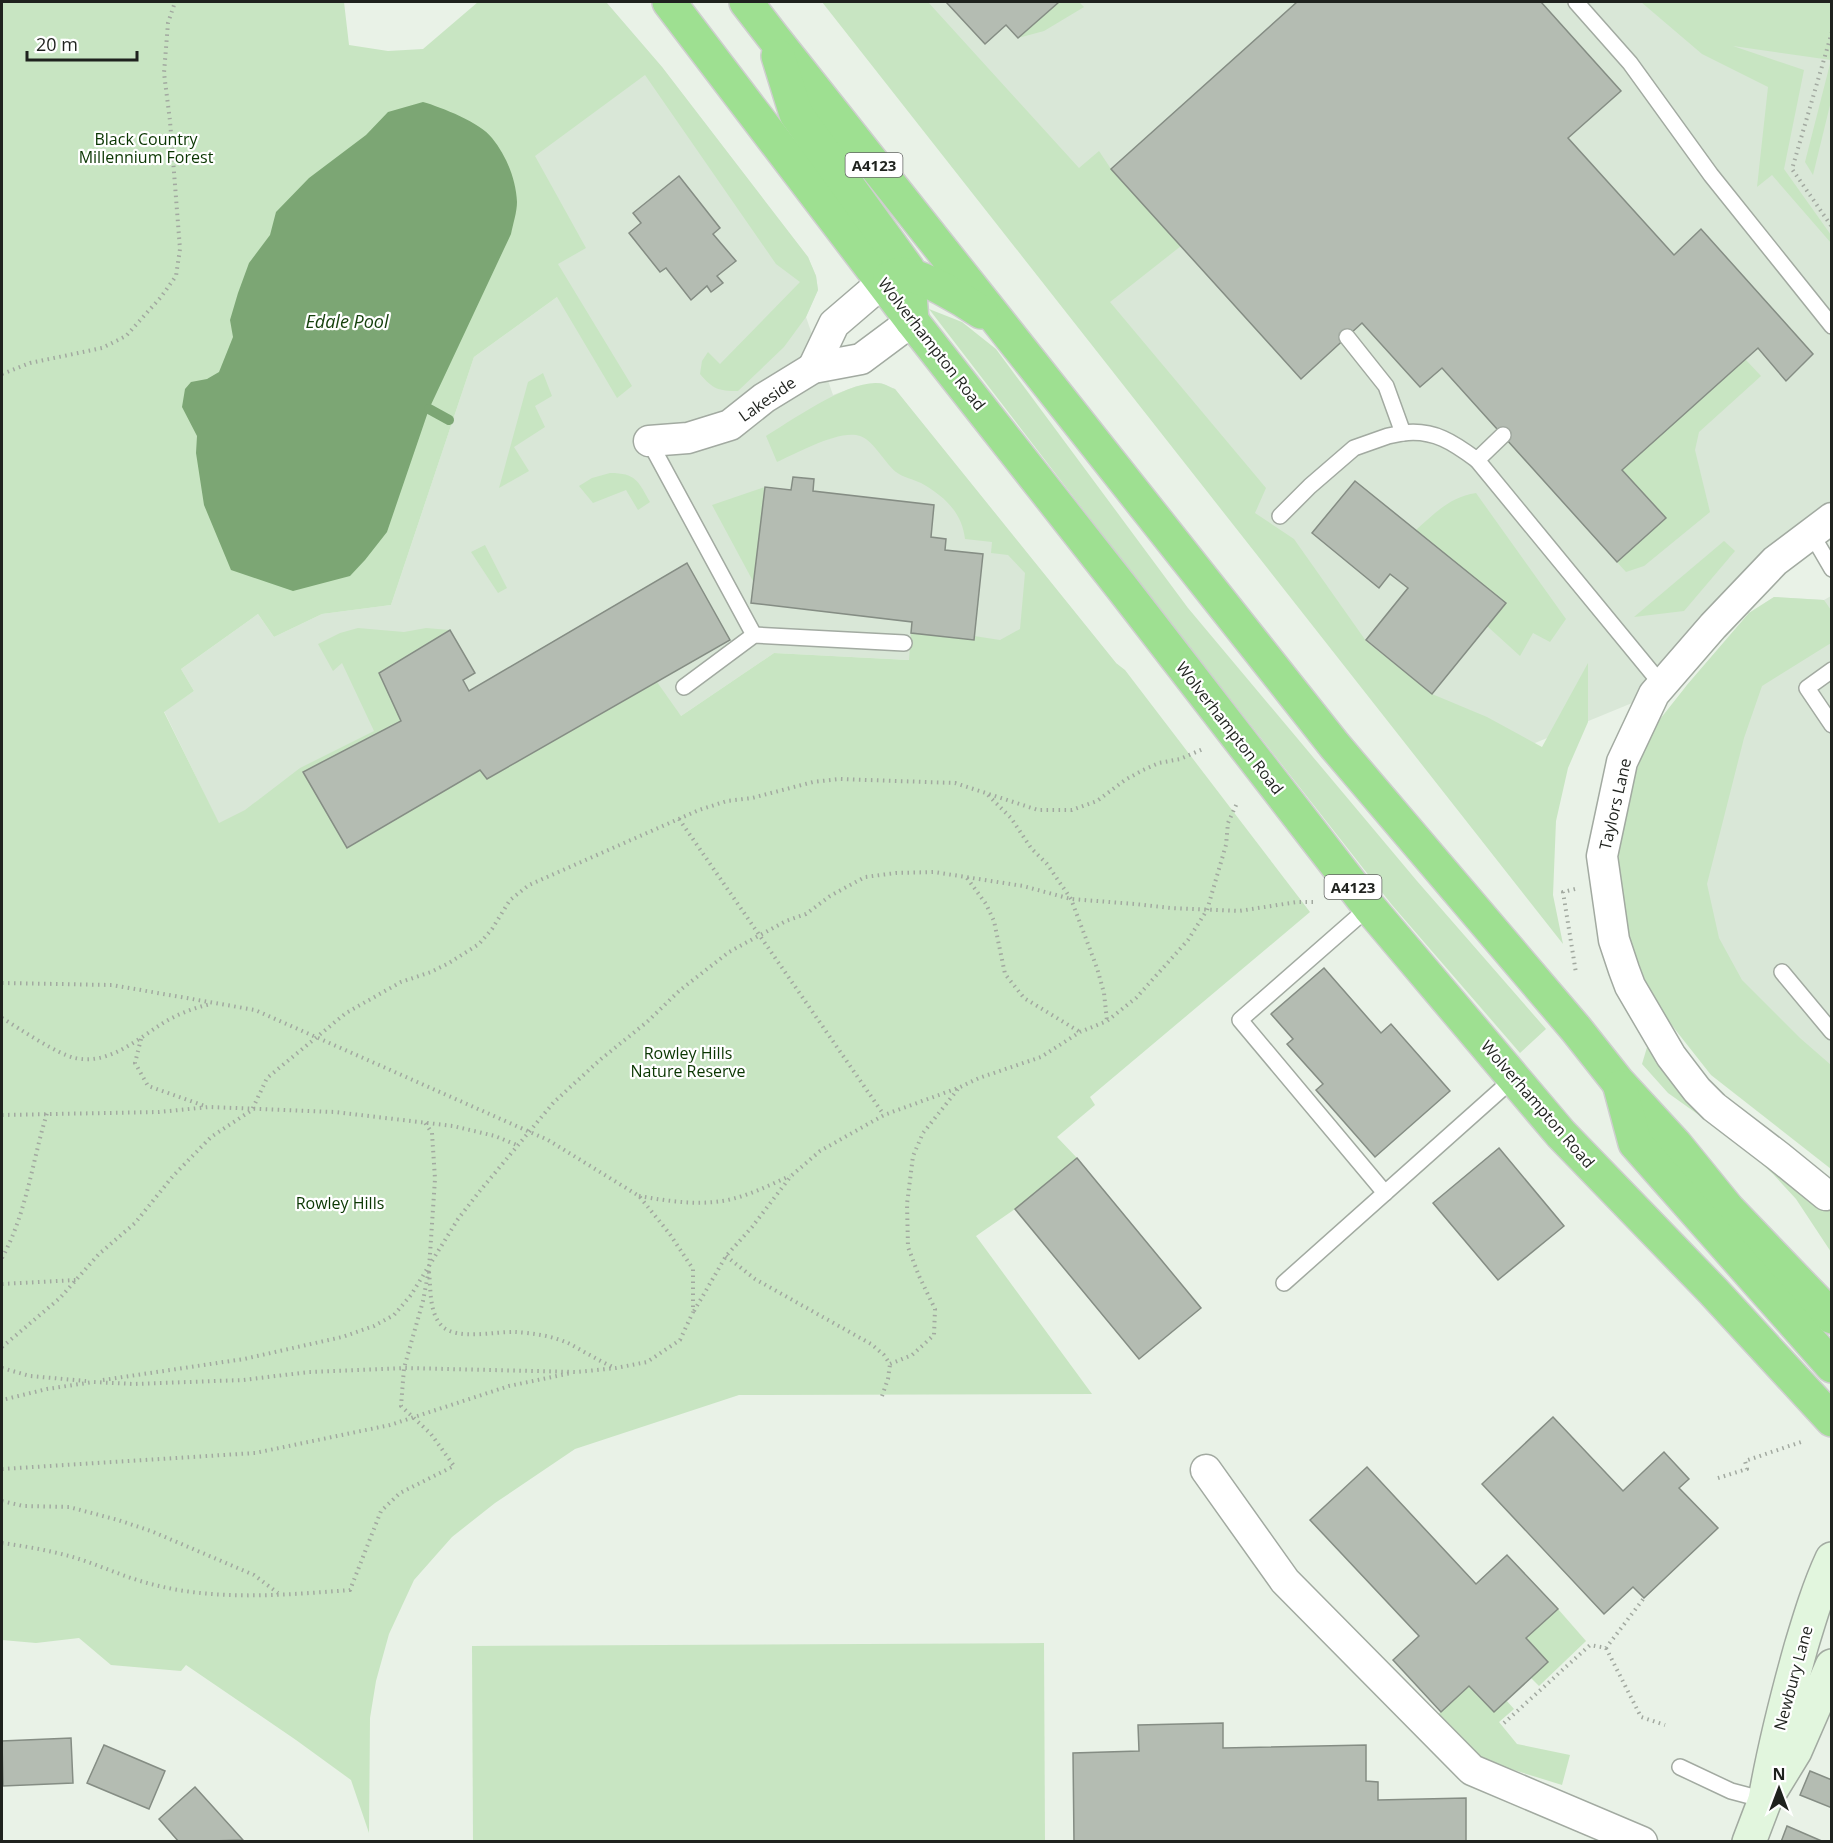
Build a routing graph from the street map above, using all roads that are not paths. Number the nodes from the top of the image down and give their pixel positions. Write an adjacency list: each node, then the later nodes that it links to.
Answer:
1 (669, 2): 5 (highway, Wolverhampton Road)
2 (746, 2): 4 (highway, A4123)
3 (1576, 2): 7 (lane)
4 (773, 37): 5 (highway); 8 (highway, A4123)
5 (896, 279): 6 (highway); 8 (highway); 10 (street, Lakeside)
6 (912, 321): 10 (street, Lakeside); 24 (highway, Wolverhampton Road / A4123)
7 (1832, 326)
8 (1002, 327): 28 (highway, A4123)
9 (1347, 337): 11 (lane)
10 (813, 368): 13 (street, Lakeside)
11 (1403, 433): 14 (lane); 15 (lane)
12 (1503, 435): 14 (lane)
13 (649, 441): 18 (lane)
14 (1478, 460): 21 (lane)
15 (1280, 516)
16 (1821, 526): 17 (lane); 21 (street, Taylors Lane)
17 (1832, 569)
18 (754, 635): 19 (lane); 22 (lane)
19 (904, 643)
20 (1832, 670): 23 (lane)
21 (1662, 685): 30 (street, Taylors Lane)
22 (684, 687)
23 (1832, 725)
24 (1369, 907): 27 (highway, Wolverhampton Road / A4123); 29 (lane)
25 (1782, 972): 26 (lane)
26 (1832, 1032)
27 (1514, 1078): 29 (lane); 34 (highway, Wolverhampton Road / A4123)
28 (1618, 1082): 32 (highway, A4123); 33 (highway)
29 (1385, 1193): 31 (lane)
30 (1826, 1195)
31 (1284, 1283)
32 (1832, 1317)
33 (1832, 1366)
34 (1820, 1430)
35 (1206, 1470): 40 (street)
36 (1832, 1559): 39 (street, Newbury Lane)
37 (1832, 1666): 39 (street, Newbury Lane)
38 (1680, 1767): 39 (lane)
39 (1765, 1800): 41 (street, Newbury Lane)
40 (1642, 1842)
41 (1749, 1842)

